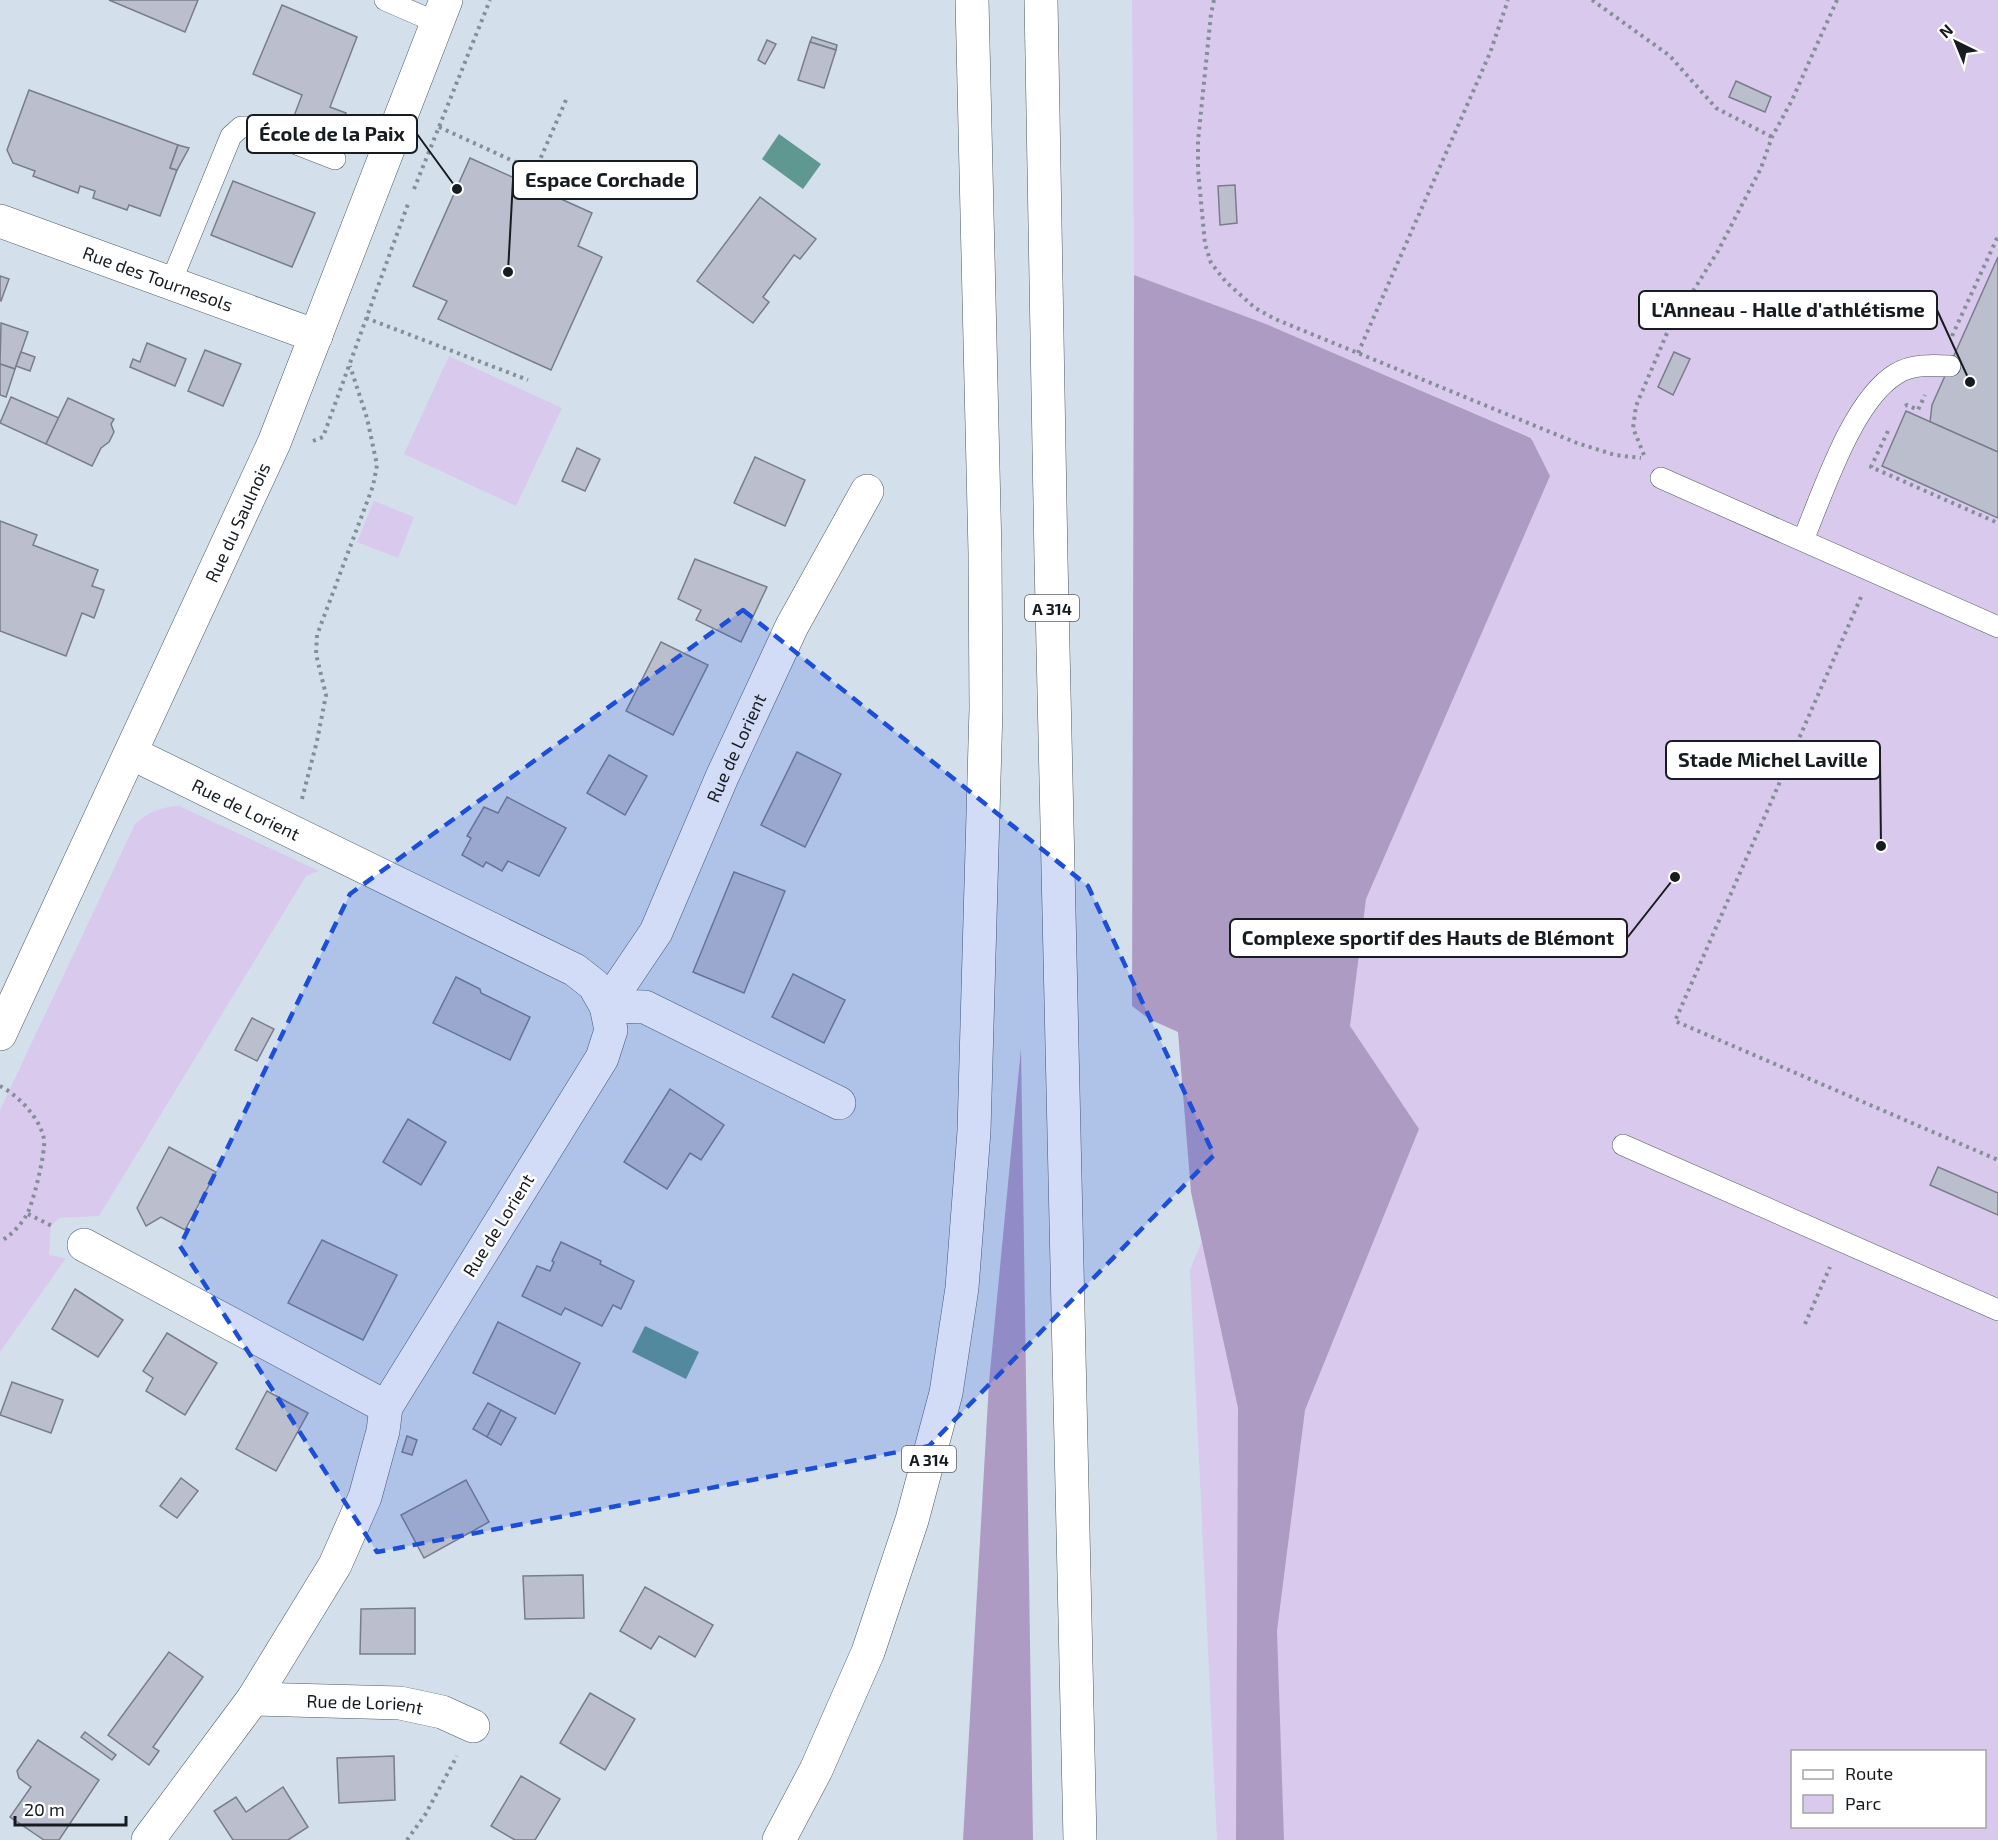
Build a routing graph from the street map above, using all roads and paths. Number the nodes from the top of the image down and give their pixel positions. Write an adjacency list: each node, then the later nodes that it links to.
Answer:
1 (385, 0): 8 (lane)
2 (972, 0): 48 (main road, A 314)
3 (1041, 0): 49 (main road, A 314)
4 (1214, 0): 18 (path)
5 (1508, 0): 18 (path)
6 (1592, 0): 11 (path)
7 (1837, 0): 11 (path)
8 (442, 11): 16 (main road, Rue du Saulnois)
9 (566, 100): 10 (path)
10 (439, 127)
11 (1772, 137): 18 (path)
12 (335, 159): 15 (lane)
13 (0, 221): 15 (main road, Rue des Tournesols)
14 (1998, 236): 20 (path)
15 (171, 282): 17 (main road, Rue des Tournesols)
16 (328, 303): 17 (main road, Rue du Saulnois); 21 (path)
17 (316, 336): 30 (main road, Rue du Saulnois)
18 (1358, 353)
19 (350, 366): 31 (path)
20 (1944, 366): 22 (path); 27 (lane)
21 (528, 380)
22 (1897, 409)
23 (1889, 429): 26 (path)
24 (1661, 478): 27 (lane)
25 (867, 491): 32 (main road, Rue de Lorient)
26 (1998, 524)
27 (1803, 540): 28 (lane)
28 (1872, 572): 29 (lane); 37 (path)
29 (1998, 627)
30 (131, 753): 31 (main road, Rue de Lorient); 33 (main road, Rue du Saulnois)
31 (283, 827): 32 (main road, Rue de Lorient)
32 (606, 1006): 35 (main road); 43 (main road, Rue de Lorient)
33 (0, 1034)
34 (0, 1086): 39 (path)
35 (839, 1103)
36 (1623, 1145): 38 (lane)
37 (1998, 1160)
38 (1841, 1241): 41 (lane); 42 (path)
39 (0, 1242)
40 (84, 1245): 43 (main road)
41 (1998, 1310)
42 (1805, 1324)
43 (386, 1407): 44 (main road, Rue de Lorient)
44 (253, 1699): 45 (main road, Rue de Lorient); 46 (main road, Rue de Lorient)
45 (473, 1726): 47 (path)
46 (148, 1840)
47 (407, 1840)
48 (779, 1840)
49 (1080, 1840)

